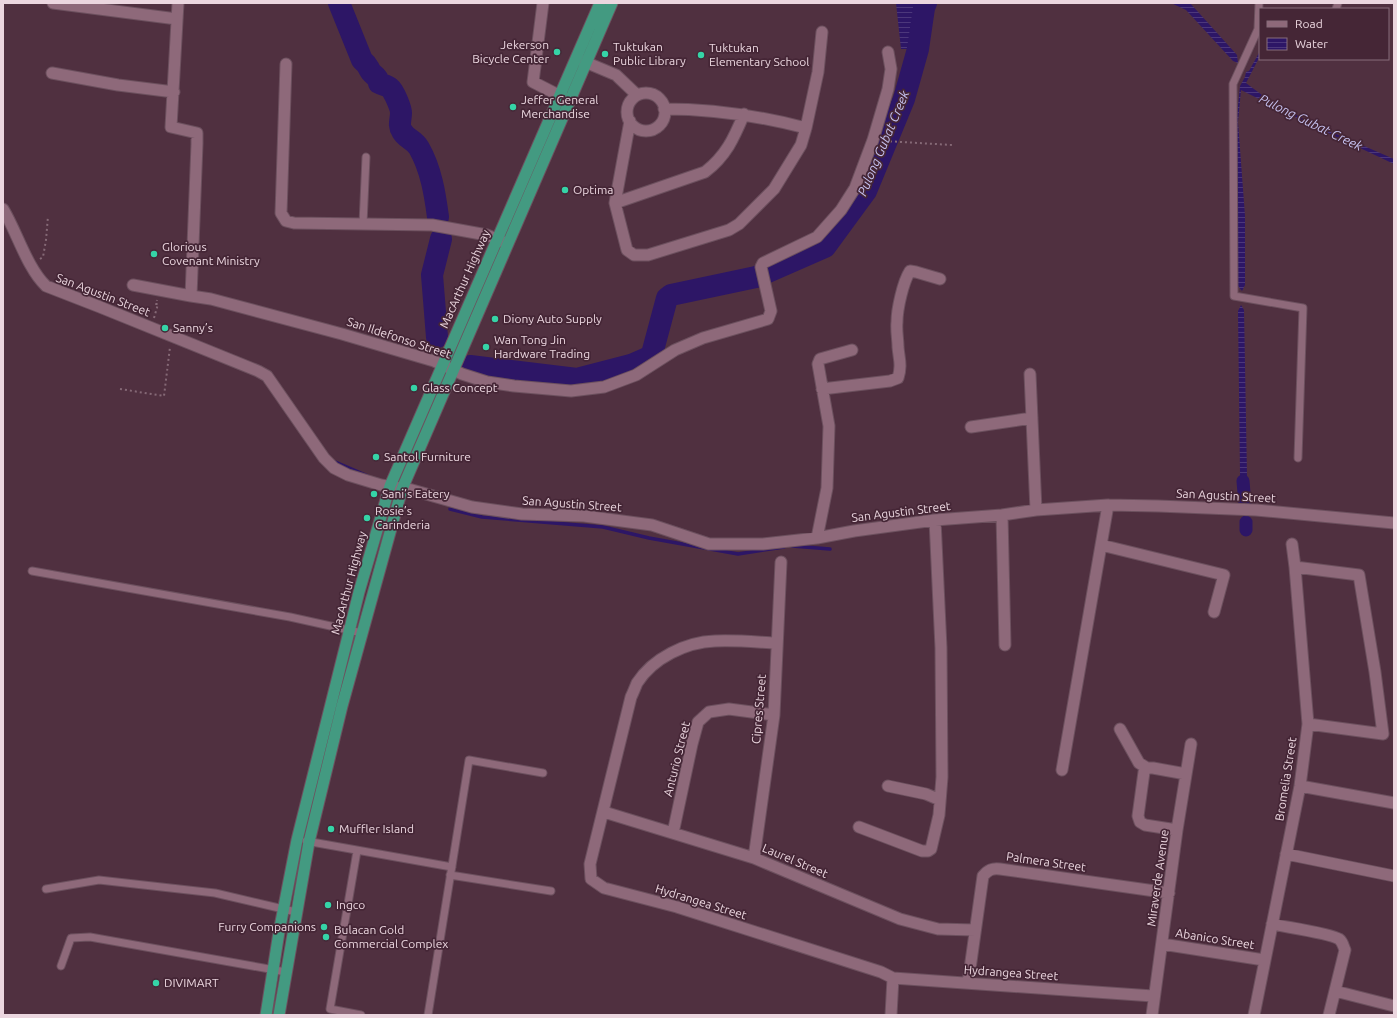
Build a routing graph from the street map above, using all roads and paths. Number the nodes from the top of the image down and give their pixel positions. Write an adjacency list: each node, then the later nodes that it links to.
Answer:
1 (53, 3): 7 (street)
2 (178, 3): 7 (street)
3 (543, 3): 15 (street)
4 (600, 3): 10 (highway, MacArthur Highway)
5 (612, 3): 10 (highway, MacArthur Highway)
6 (1259, 3): 43 (lane)
7 (177, 19): 13 (street)
8 (822, 32): 19 (street)
9 (888, 52): 37 (street, San Ildefonso Street)
10 (581, 60): 14 (street); 15 (highway, MacArthur Highway)
11 (286, 64): 26 (street)
12 (52, 73): 13 (street)
13 (174, 92): 32 (street)
14 (636, 95): 16 (street); 18 (street)
15 (565, 98): 27 (highway, MacArthur Highway)
16 (664, 109): 17 (street); 18 (street)
17 (744, 114): 19 (street); 23 (street)
18 (630, 121): 23 (street)
19 (806, 128): 23 (street)
20 (883, 140): 21 (path)
21 (952, 145)
22 (366, 157): 26 (lane)
23 (615, 203)
24 (3, 209): 33 (street, San Agustin Street)
25 (48, 216): 28 (path)
26 (363, 224): 27 (street)
27 (502, 241): 36 (highway, MacArthur Highway); 37 (highway, MacArthur Highway)
28 (37, 260)
29 (940, 279): 40 (street)
30 (134, 285): 31 (street, San Ildefonso Street)
31 (160, 290): 32 (street, San Ildefonso Street); 33 (path)
32 (191, 296): 36 (street, San Ildefonso Street)
33 (156, 329): 34 (street, San Agustin Street)
34 (173, 336): 39 (path); 44 (street, San Agustin Street)
35 (852, 350): 40 (street)
36 (442, 364): 37 (street, San Ildefonso Street); 44 (highway, MacArthur Highway)
37 (453, 370): 45 (highway, MacArthur Highway)
38 (1030, 374): 41 (street)
39 (120, 389)
40 (822, 390): 51 (street)
41 (1032, 418): 42 (street); 47 (street)
42 (971, 427)
43 (1298, 458)
44 (390, 486): 45 (street, San Agustin Street); 58 (highway, MacArthur Highway)
45 (402, 489): 51 (street, San Agustin Street); 59 (highway, MacArthur Highway)
46 (1108, 505): 47 (street, San Agustin Street); 50 (street, San Agustin Street); 53 (street)
47 (1036, 510): 48 (street, San Agustin Street)
48 (1002, 515): 49 (street, San Agustin Street); 61 (street)
49 (935, 520): 51 (street, San Agustin Street); 72 (street)
50 (1394, 523)
51 (817, 538)
52 (1292, 544): 55 (street, Bromelia Street)
53 (1101, 545): 57 (street); 67 (street)
54 (782, 562): 60 (street, Cipres Street)
55 (1295, 567): 63 (street, Bromelia Street); 63 (street)
56 (32, 571): 58 (lane)
57 (1214, 612)
58 (350, 630): 59 (lane); 78 (highway, MacArthur Highway)
59 (362, 633): 79 (highway, MacArthur Highway)
60 (776, 643): 62 (street, Cipres Street); 74 (street, Hydrangea Street)
61 (1004, 644)
62 (774, 715): 77 (street, Anturio Street); 82 (street, Cipres Street)
63 (1308, 724): 71 (street, Bromelia Street)
64 (1120, 729): 66 (street)
65 (1191, 744): 69 (street, Miraverde Avenue)
66 (1147, 768): 69 (street); 76 (street)
67 (1062, 770)
68 (543, 773): 83 (lane)
69 (1186, 774): 76 (street, Miraverde Avenue)
70 (888, 786): 72 (street)
71 (1300, 786): 73 (street); 81 (street, Bromelia Street)
72 (940, 800): 75 (street)
73 (1394, 804)
74 (604, 812): 77 (street, Laurel Street); 98 (street, Hydrangea Street)
75 (859, 827)
76 (1177, 830): 88 (street, Miraverde Avenue)
77 (673, 833): 82 (street, Laurel Street)
78 (297, 840): 79 (lane); 89 (highway, MacArthur Highway)
79 (309, 842): 80 (lane); 90 (highway, MacArthur Highway)
80 (357, 851): 83 (lane); 105 (lane)
81 (1286, 854): 85 (street); 91 (street, Bromelia Street)
82 (754, 858): 92 (street, Laurel Street)
83 (452, 867): 84 (lane)
84 (450, 875): 87 (lane); 106 (lane)
85 (1394, 876)
86 (46, 889): 89 (lane)
87 (551, 891)
88 (1168, 893): 92 (street, Palmera Street); 93 (street, Miraverde Avenue)
89 (284, 910): 90 (lane); 96 (highway, MacArthur Highway)
90 (296, 912): 97 (highway, MacArthur Highway)
91 (1272, 924): 94 (street, Bromelia Street); 100 (street)
92 (975, 930): 99 (street, Palmera Street)
93 (1162, 944): 94 (street, Abanico Street); 101 (street, Miraverde Avenue)
94 (1264, 960): 109 (street, Bromelia Street)
95 (61, 966): 96 (lane)
96 (273, 970): 97 (lane); 103 (highway, MacArthur Highway)
97 (286, 972): 104 (highway, MacArthur Highway)
98 (893, 978): 99 (street, Hydrangea Street); 107 (street)
99 (968, 983): 101 (street, Hydrangea Street)
100 (1335, 991): 102 (street); 110 (street)
101 (1153, 996): 108 (street, Miraverde Avenue)
102 (1394, 1006)
103 (266, 1015)
104 (278, 1015)
105 (361, 1015)
106 (428, 1015)
107 (891, 1015)
108 (1152, 1015)
109 (1254, 1015)
110 (1329, 1015)

